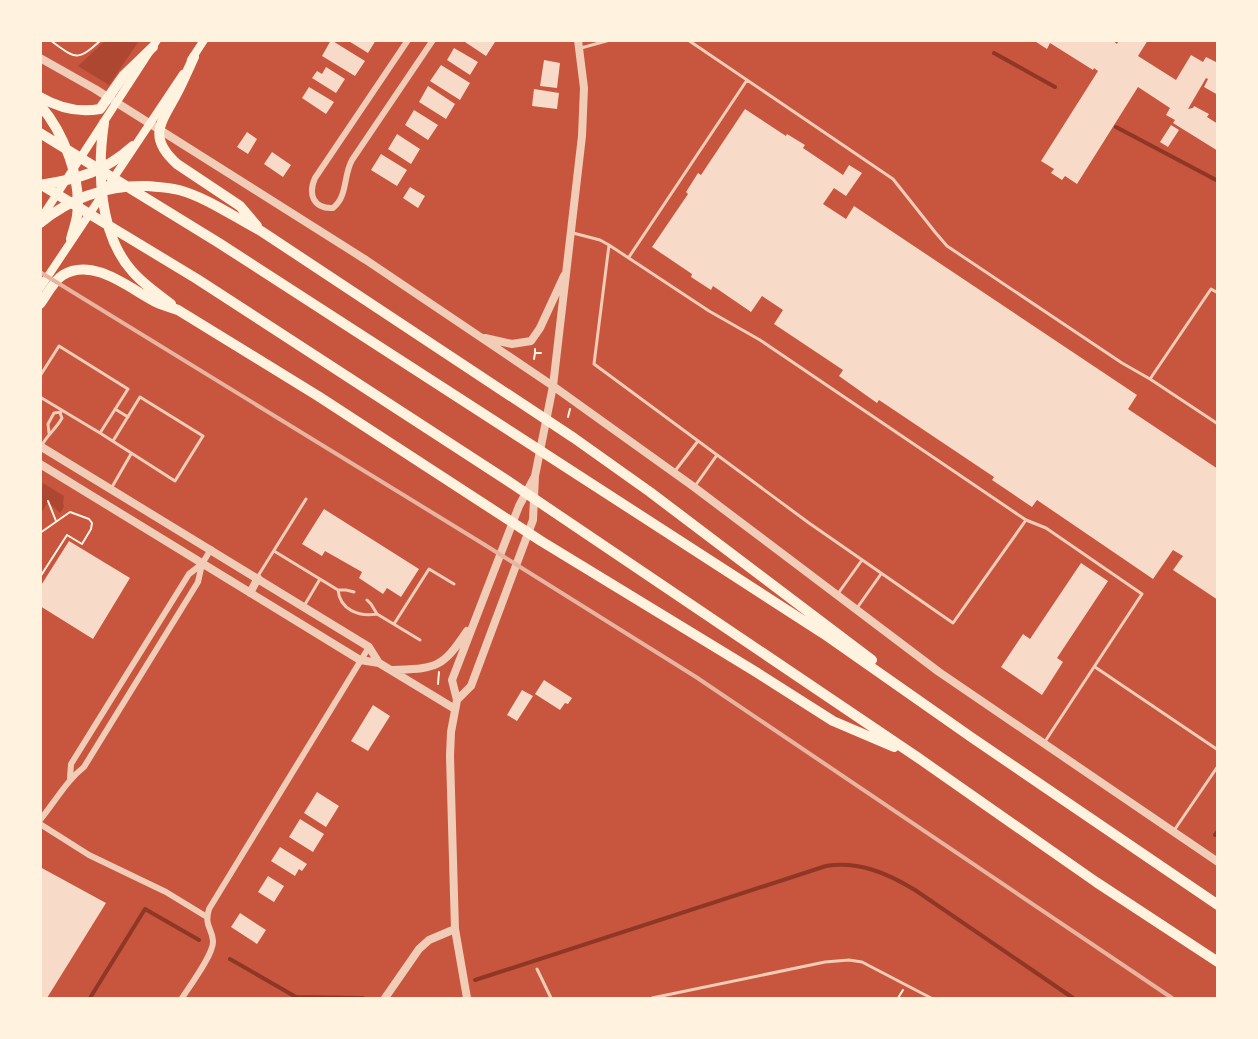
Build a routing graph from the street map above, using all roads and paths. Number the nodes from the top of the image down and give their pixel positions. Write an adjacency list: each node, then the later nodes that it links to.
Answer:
1 (50, 40): 2 (path)
2 (101, 40)
3 (204, 40): 10 (main road)
4 (408, 40): 5 (street)
5 (433, 40)
6 (610, 40): 9 (lane)
7 (688, 40): 12 (lane)
8 (155, 44): 13 (highway); 15 (main road)
9 (579, 45): 25 (street)
10 (194, 57): 17 (main road); 24 (highway)
11 (40, 58): 34 (street)
12 (747, 80): 28 (lane); 40 (lane)
13 (40, 97)
14 (40, 105): 19 (highway)
15 (104, 123): 18 (highway); 19 (main road)
16 (40, 133): 99 (highway)
17 (133, 146): 18 (highway); 21 (main road)
18 (100, 170): 19 (highway); 21 (highway)
19 (71, 177): 20 (highway); 22 (highway); 23 (main road)
20 (40, 184): 102 (highway)
21 (102, 191): 22 (highway); 24 (highway); 26 (main road); 33 (highway)
22 (77, 199): 23 (highway); 26 (highway)
23 (40, 221)
24 (261, 231): 99 (highway)
25 (571, 233): 27 (lane); 29 (street)
26 (72, 239): 30 (main road)
27 (609, 245): 28 (lane); 52 (lane)
28 (628, 258): 63 (lane)
29 (567, 269): 34 (street); 41 (street)
30 (40, 288)
31 (1218, 293): 40 (lane)
32 (40, 304): 33 (highway)
33 (178, 310): 102 (highway)
34 (481, 337): 41 (street)
35 (534, 345): 36 (path)
36 (536, 352): 37 (path); 38 (path)
37 (541, 353)
38 (534, 359)
39 (40, 376): 43 (lane)
40 (1150, 379): 48 (lane)
41 (553, 386): 57 (street); 58 (street)
42 (40, 397): 45 (lane)
43 (115, 409): 46 (lane); 50 (lane)
44 (567, 411): 47 (path)
45 (61, 412): 49 (lane); 49 (lane); 50 (lane)
46 (128, 417): 51 (lane); 54 (lane)
47 (568, 417)
48 (1218, 424)
49 (49, 433): 53 (lane)
50 (100, 433): 51 (lane)
51 (112, 441): 54 (lane)
52 (698, 441): 55 (lane); 57 (lane)
53 (41, 447): 60 (street)
54 (132, 453): 60 (lane)
55 (717, 455): 59 (lane); 68 (lane)
56 (40, 464): 69 (street)
57 (674, 473): 59 (street)
58 (535, 476): 83 (street); 95 (street)
59 (694, 487): 78 (street)
60 (111, 488): 66 (street)
61 (306, 499): 67 (lane)
62 (48, 501): 64 (path)
63 (1026, 520): 70 (lane); 89 (lane)
64 (56, 521): 65 (path); 71 (path)
65 (40, 533)
66 (211, 549): 69 (street); 72 (street)
67 (274, 551): 72 (lane); 73 (lane)
68 (862, 560): 70 (lane); 78 (lane)
69 (202, 564): 77 (street); 96 (street); 98 (street)
70 (882, 574): 81 (lane)
71 (40, 577)
72 (258, 578): 77 (street); 80 (street)
73 (320, 579): 75 (lane); 80 (lane)
74 (454, 584): 84 (lane)
75 (338, 590): 76 (lane); 82 (lane)
76 (354, 592)
77 (250, 593): 87 (street)
78 (837, 595): 81 (street)
79 (367, 600): 82 (lane)
80 (304, 606): 86 (street)
81 (856, 609): 100 (street)
82 (377, 614): 84 (lane)
83 (475, 620): 90 (street); 95 (street)
84 (394, 624): 85 (lane)
85 (420, 640)
86 (369, 647): 87 (street); 88 (street)
87 (360, 660): 88 (street); 109 (street)
88 (379, 663): 90 (street)
89 (1094, 667): 100 (lane); 101 (lane)
90 (390, 670): 97 (street)
91 (439, 672): 92 (path)
92 (439, 678): 93 (path); 94 (path)
93 (444, 681)
94 (438, 684)
95 (457, 700): 97 (street)
96 (108, 705): 98 (street); 104 (street)
97 (454, 709): 110 (street)
98 (118, 712): 104 (street)
99 (971, 737): 108 (highway)
100 (1043, 744): 106 (street)
101 (1218, 750)
102 (917, 757): 111 (highway)
103 (1218, 766): 106 (lane)
104 (69, 778): 105 (street)
105 (40, 822): 109 (street)
106 (1173, 832): 107 (street)
107 (1218, 862)
108 (1218, 905)
109 (207, 917): 113 (street)
110 (455, 929): 114 (street); 115 (street)
111 (1218, 962)
112 (537, 969): 116 (lane)
113 (182, 999)
114 (385, 999)
115 (467, 999)
116 (551, 999)
117 (652, 999): 118 (lane)
118 (931, 999)

